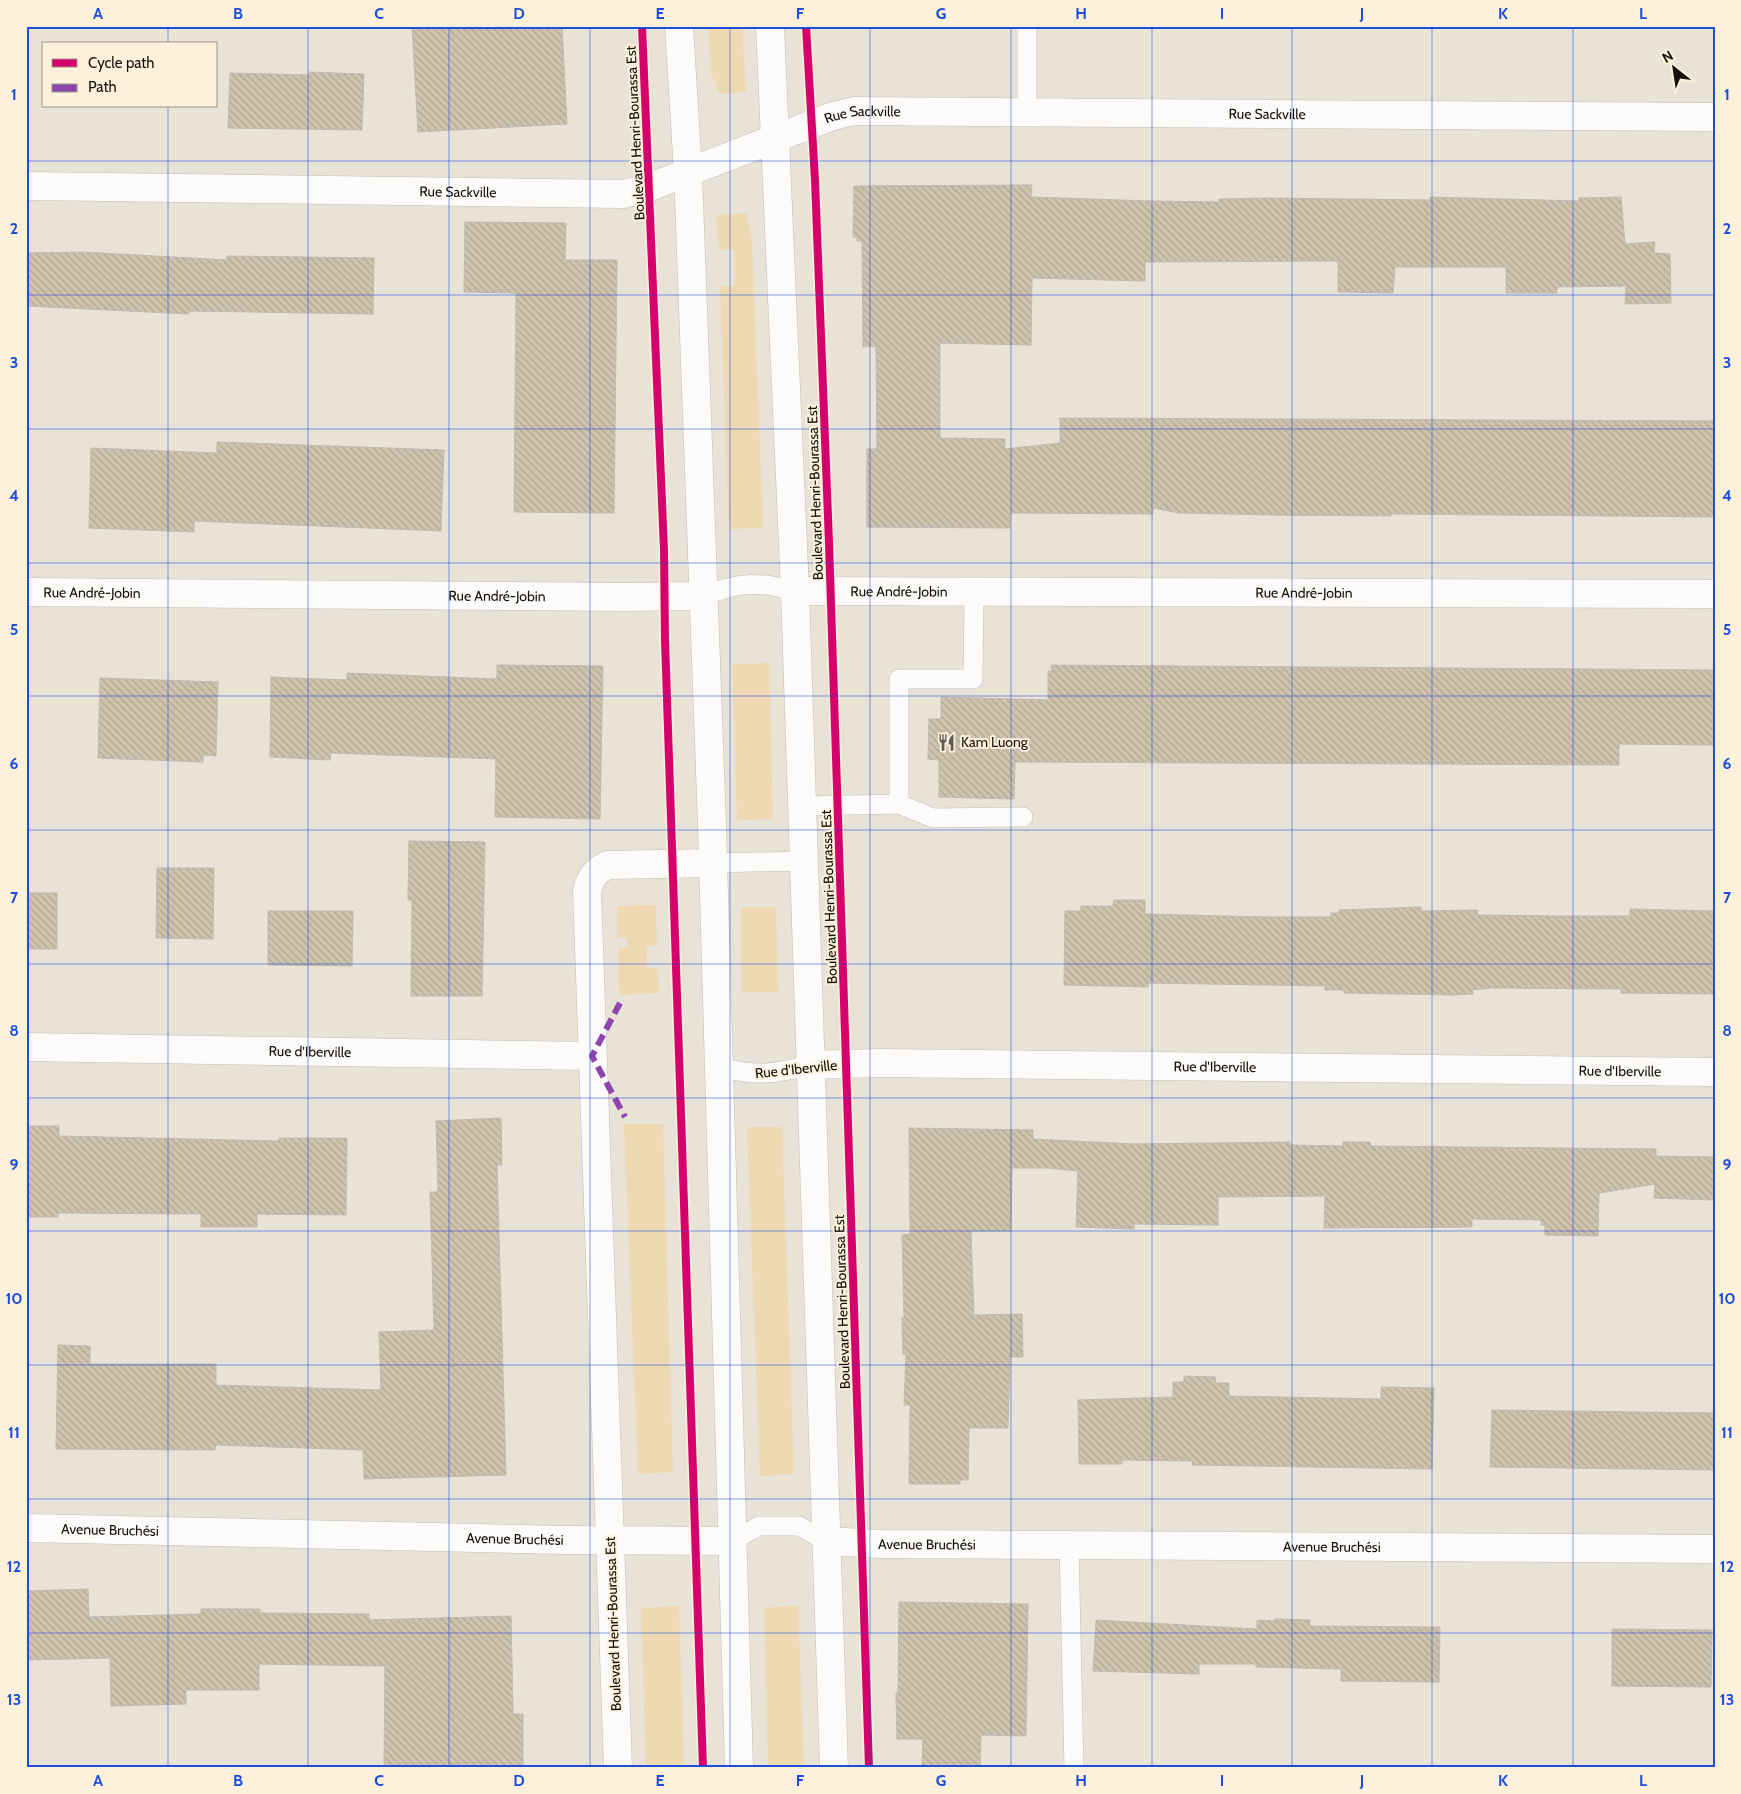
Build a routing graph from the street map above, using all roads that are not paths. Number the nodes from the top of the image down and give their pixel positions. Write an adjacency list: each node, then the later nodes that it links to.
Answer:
1 (679, 26): 7 (street)
2 (770, 26): 6 (street, Boulevard Henri-Bourassa Est)
3 (1027, 26): 4 (lane)
4 (1027, 112): 5 (street, Rue Sackville); 6 (street, Rue Sackville)
5 (1715, 117)
6 (775, 138): 7 (street, Rue Sackville); 9 (street, Boulevard Henri-Bourassa Est)
7 (688, 172): 8 (street, Rue Sackville); 13 (street)
8 (26, 186)
9 (795, 591): 10 (street, Rue André-Jobin); 13 (lane, Rue André-Jobin); 15 (street, Boulevard Henri-Bourassa Est)
10 (974, 591): 12 (street, Rue André-Jobin); 14 (lane)
11 (26, 592): 13 (street, Rue André-Jobin)
12 (1715, 594)
13 (704, 596): 18 (street)
14 (899, 804): 15 (lane); 16 (lane)
15 (801, 806): 17 (street, Boulevard Henri-Bourassa Est)
16 (1023, 817)
17 (803, 862): 18 (lane, Boulevard Henri-Bourassa Est); 21 (street, Boulevard Henri-Bourassa Est)
18 (712, 863): 20 (street, Boulevard Henri-Bourassa Est); 22 (street)
19 (26, 1047): 20 (street, Rue d'Iberville)
20 (592, 1056): 25 (street, Boulevard Henri-Bourassa Est)
21 (809, 1065): 22 (lane, Rue d'Iberville); 23 (street, Rue d'Iberville); 27 (street, Boulevard Henri-Bourassa Est)
22 (718, 1067): 26 (street)
23 (1715, 1072)
24 (26, 1528): 25 (street, Avenue Bruchési)
25 (610, 1541): 26 (street, Avenue Bruchési); 30 (street, Boulevard Henri-Bourassa Est)
26 (732, 1541): 27 (lane, Avenue Bruchési); 31 (street)
27 (826, 1541): 28 (street, Avenue Bruchési); 32 (street, Boulevard Henri-Bourassa Est)
28 (1069, 1545): 29 (street, Avenue Bruchési); 33 (lane)
29 (1715, 1549)
30 (618, 1768)
31 (739, 1768)
32 (834, 1768)
33 (1074, 1768)

